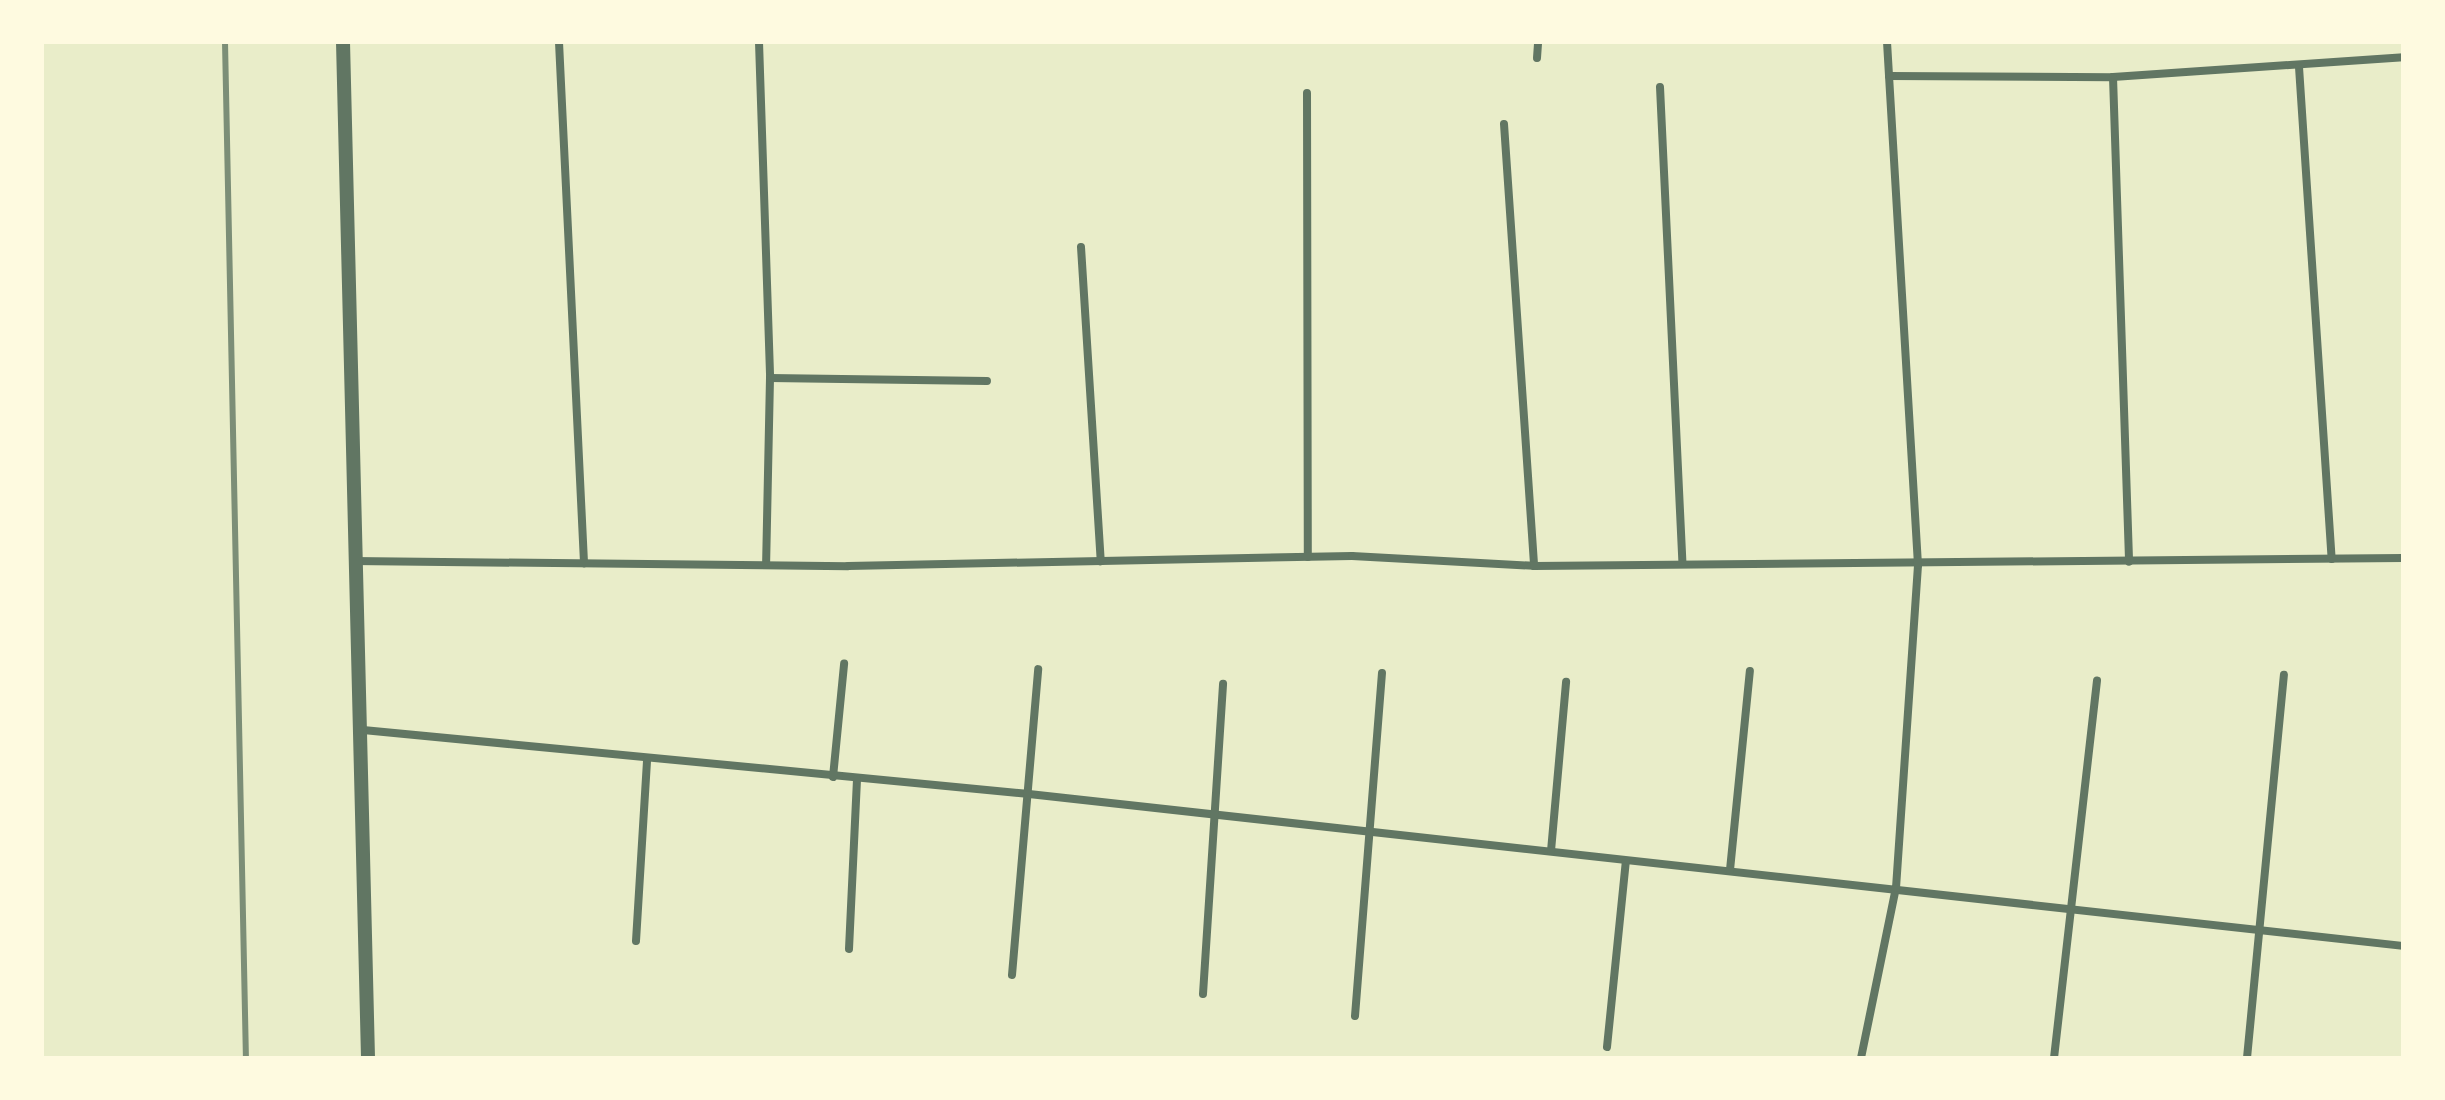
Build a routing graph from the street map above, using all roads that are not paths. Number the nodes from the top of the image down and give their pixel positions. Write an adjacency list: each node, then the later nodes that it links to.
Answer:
1 (343, 42): 20 (street)
2 (559, 42): 24 (street)
3 (759, 42): 15 (street)
4 (1538, 42): 7 (street)
5 (1887, 42): 9 (street)
6 (2403, 57): 8 (street)
7 (1537, 58)
8 (2299, 67): 10 (street); 19 (street)
9 (1889, 76): 10 (street); 26 (street)
10 (2113, 77): 23 (street)
11 (1660, 87): 22 (street)
12 (1307, 93): 17 (street)
13 (1504, 124): 27 (street)
14 (1081, 247): 21 (street)
15 (770, 378): 16 (street); 25 (street)
16 (987, 381)
17 (1308, 557): 21 (street); 27 (street)
18 (2403, 558): 19 (street)
19 (2332, 559): 23 (street)
20 (353, 561): 24 (street); 36 (street)
21 (1101, 561): 25 (street)
22 (1682, 561): 26 (street); 27 (street)
23 (2129, 562): 26 (street)
24 (584, 563): 25 (street)
25 (766, 565)
26 (1918, 565): 46 (street)
27 (1534, 566)
28 (844, 664): 38 (street)
29 (1038, 669): 40 (street)
30 (1750, 671): 45 (street)
31 (1382, 673): 42 (street)
32 (2284, 675): 48 (street)
33 (2097, 680): 47 (street)
34 (1566, 682): 43 (street)
35 (1223, 684): 41 (street)
36 (363, 730): 37 (street); 56 (street)
37 (647, 759): 38 (street); 49 (street)
38 (833, 777): 39 (street)
39 (857, 779): 40 (street); 51 (street)
40 (1029, 794): 41 (street); 52 (street)
41 (1215, 815): 42 (street); 53 (street)
42 (1368, 832): 43 (street); 54 (street)
43 (1551, 851): 44 (street)
44 (1626, 861): 45 (street); 55 (street)
45 (1730, 870): 46 (street)
46 (1896, 888): 47 (street); 57 (street)
47 (2073, 908): 48 (street); 58 (street)
48 (2258, 929): 50 (street); 59 (street)
49 (636, 941)
50 (2403, 946)
51 (849, 949)
52 (1012, 975)
53 (1203, 994)
54 (1355, 1016)
55 (1607, 1047)
56 (368, 1058)
57 (1861, 1058)
58 (2054, 1058)
59 (2247, 1058)

